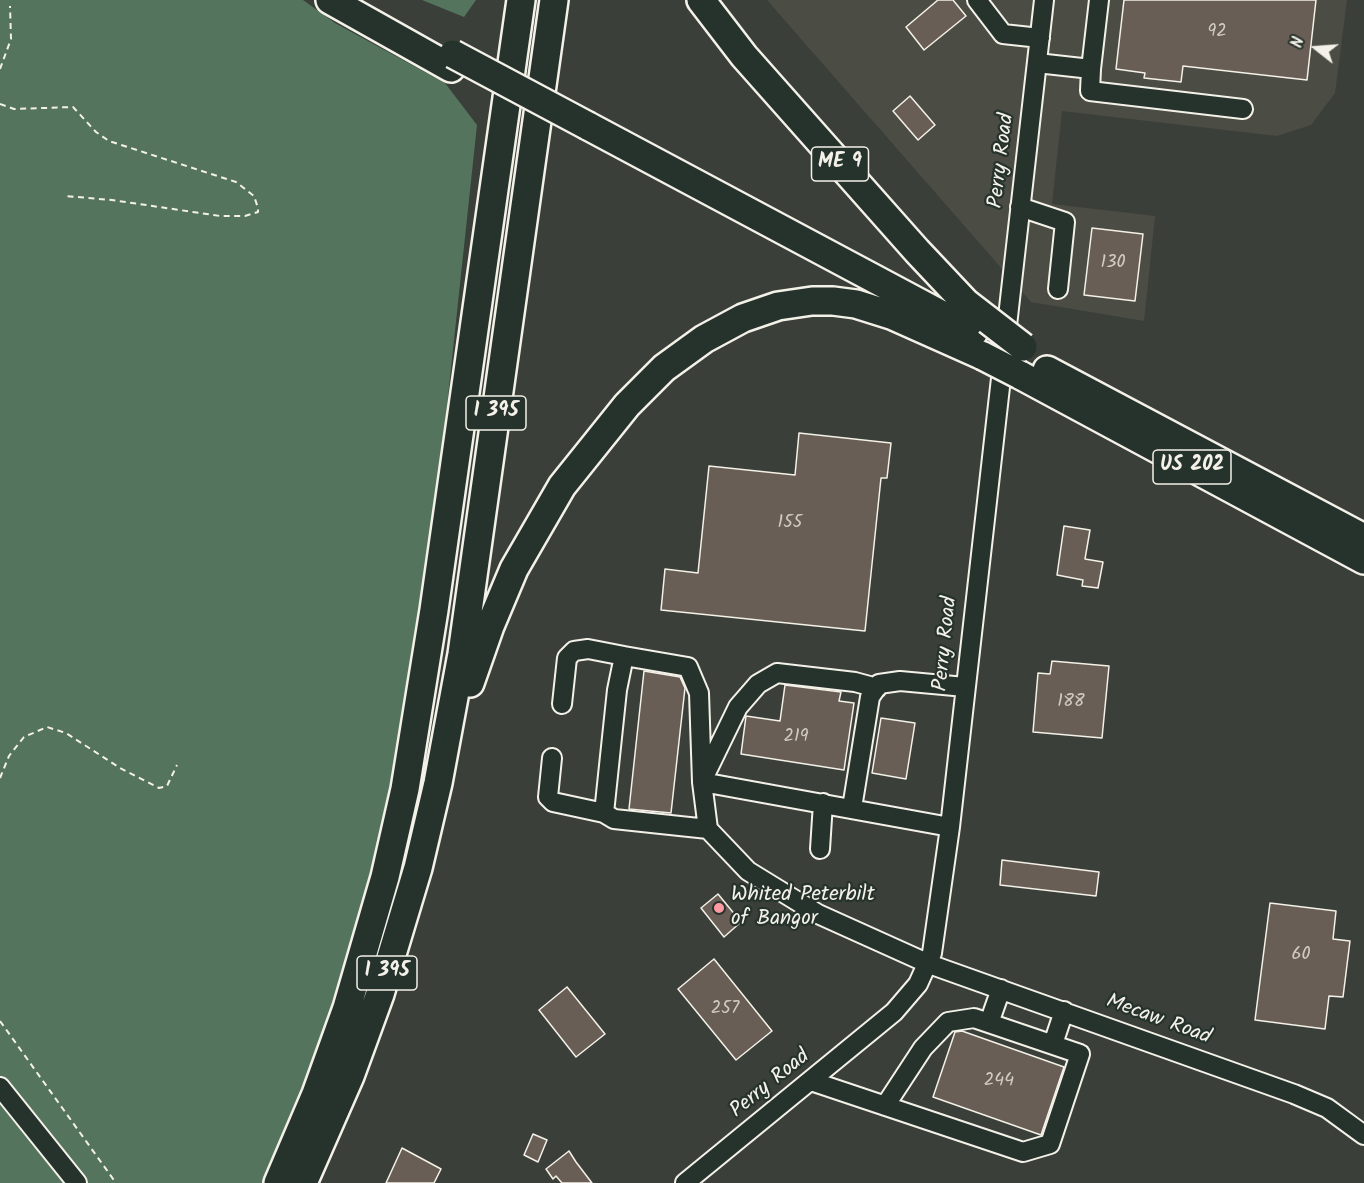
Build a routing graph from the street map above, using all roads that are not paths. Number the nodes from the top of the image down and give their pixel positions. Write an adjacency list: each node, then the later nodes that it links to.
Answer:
1 (330, 0): 11 (highway)
2 (354, 0): 11 (highway)
3 (505, 0): 17 (highway)
4 (521, 0): 17 (highway, I 395)
5 (555, 0): 34 (highway, I 395)
6 (701, 0): 19 (highway, ME 9)
7 (977, 0): 10 (street)
8 (1044, 0): 10 (street, Perry Road)
9 (1100, 0): 13 (street)
10 (1040, 38): 12 (street, Perry Road)
11 (452, 61): 15 (highway, bridge)
12 (1037, 63): 13 (street); 16 (street, Perry Road)
13 (1091, 69): 14 (street)
14 (1243, 109)
15 (587, 133): 19 (highway); 20 (highway)
16 (1020, 207): 18 (street); 26 (street, Perry Road)
17 (489, 228): 48 (highway, I 395)
18 (1058, 289)
19 (985, 338): 20 (highway, US 202); 21 (highway, US 202, bridge); 21 (highway, ME 9, bridge)
20 (948, 339): 34 (highway)
21 (1022, 360): 22 (highway, ME 9); 24 (highway, US 202)
22 (1084, 388): 23 (highway, US 202)
23 (1364, 538)
24 (1364, 560)
25 (624, 656): 28 (street); 30 (street); 33 (street)
26 (965, 687): 27 (street); 35 (street, Perry Road)
27 (877, 688): 30 (street); 32 (street)
28 (562, 704)
29 (552, 758): 33 (street)
30 (702, 782): 31 (street); 36 (street)
31 (823, 803): 32 (street); 37 (street)
32 (852, 808): 35 (street)
33 (604, 813): 36 (street)
34 (429, 825): 49 (highway, I 395)
35 (950, 827): 38 (street, Perry Road)
36 (708, 829): 38 (street, Mecaw Road)
37 (820, 849)
38 (929, 964): 39 (street, Mecaw Road); 43 (street, Perry Road)
39 (1001, 989): 40 (street, Mecaw Road); 41 (street)
40 (1064, 1011): 42 (street); 46 (street, Mecaw Road)
41 (989, 1023): 42 (street); 45 (street)
42 (1053, 1044): 45 (street)
43 (811, 1081): 45 (street); 50 (street, Perry Road)
44 (0, 1087): 47 (street)
45 (885, 1106)
46 (1364, 1134)
47 (77, 1183)
48 (278, 1183)
49 (303, 1183)
50 (685, 1183)

